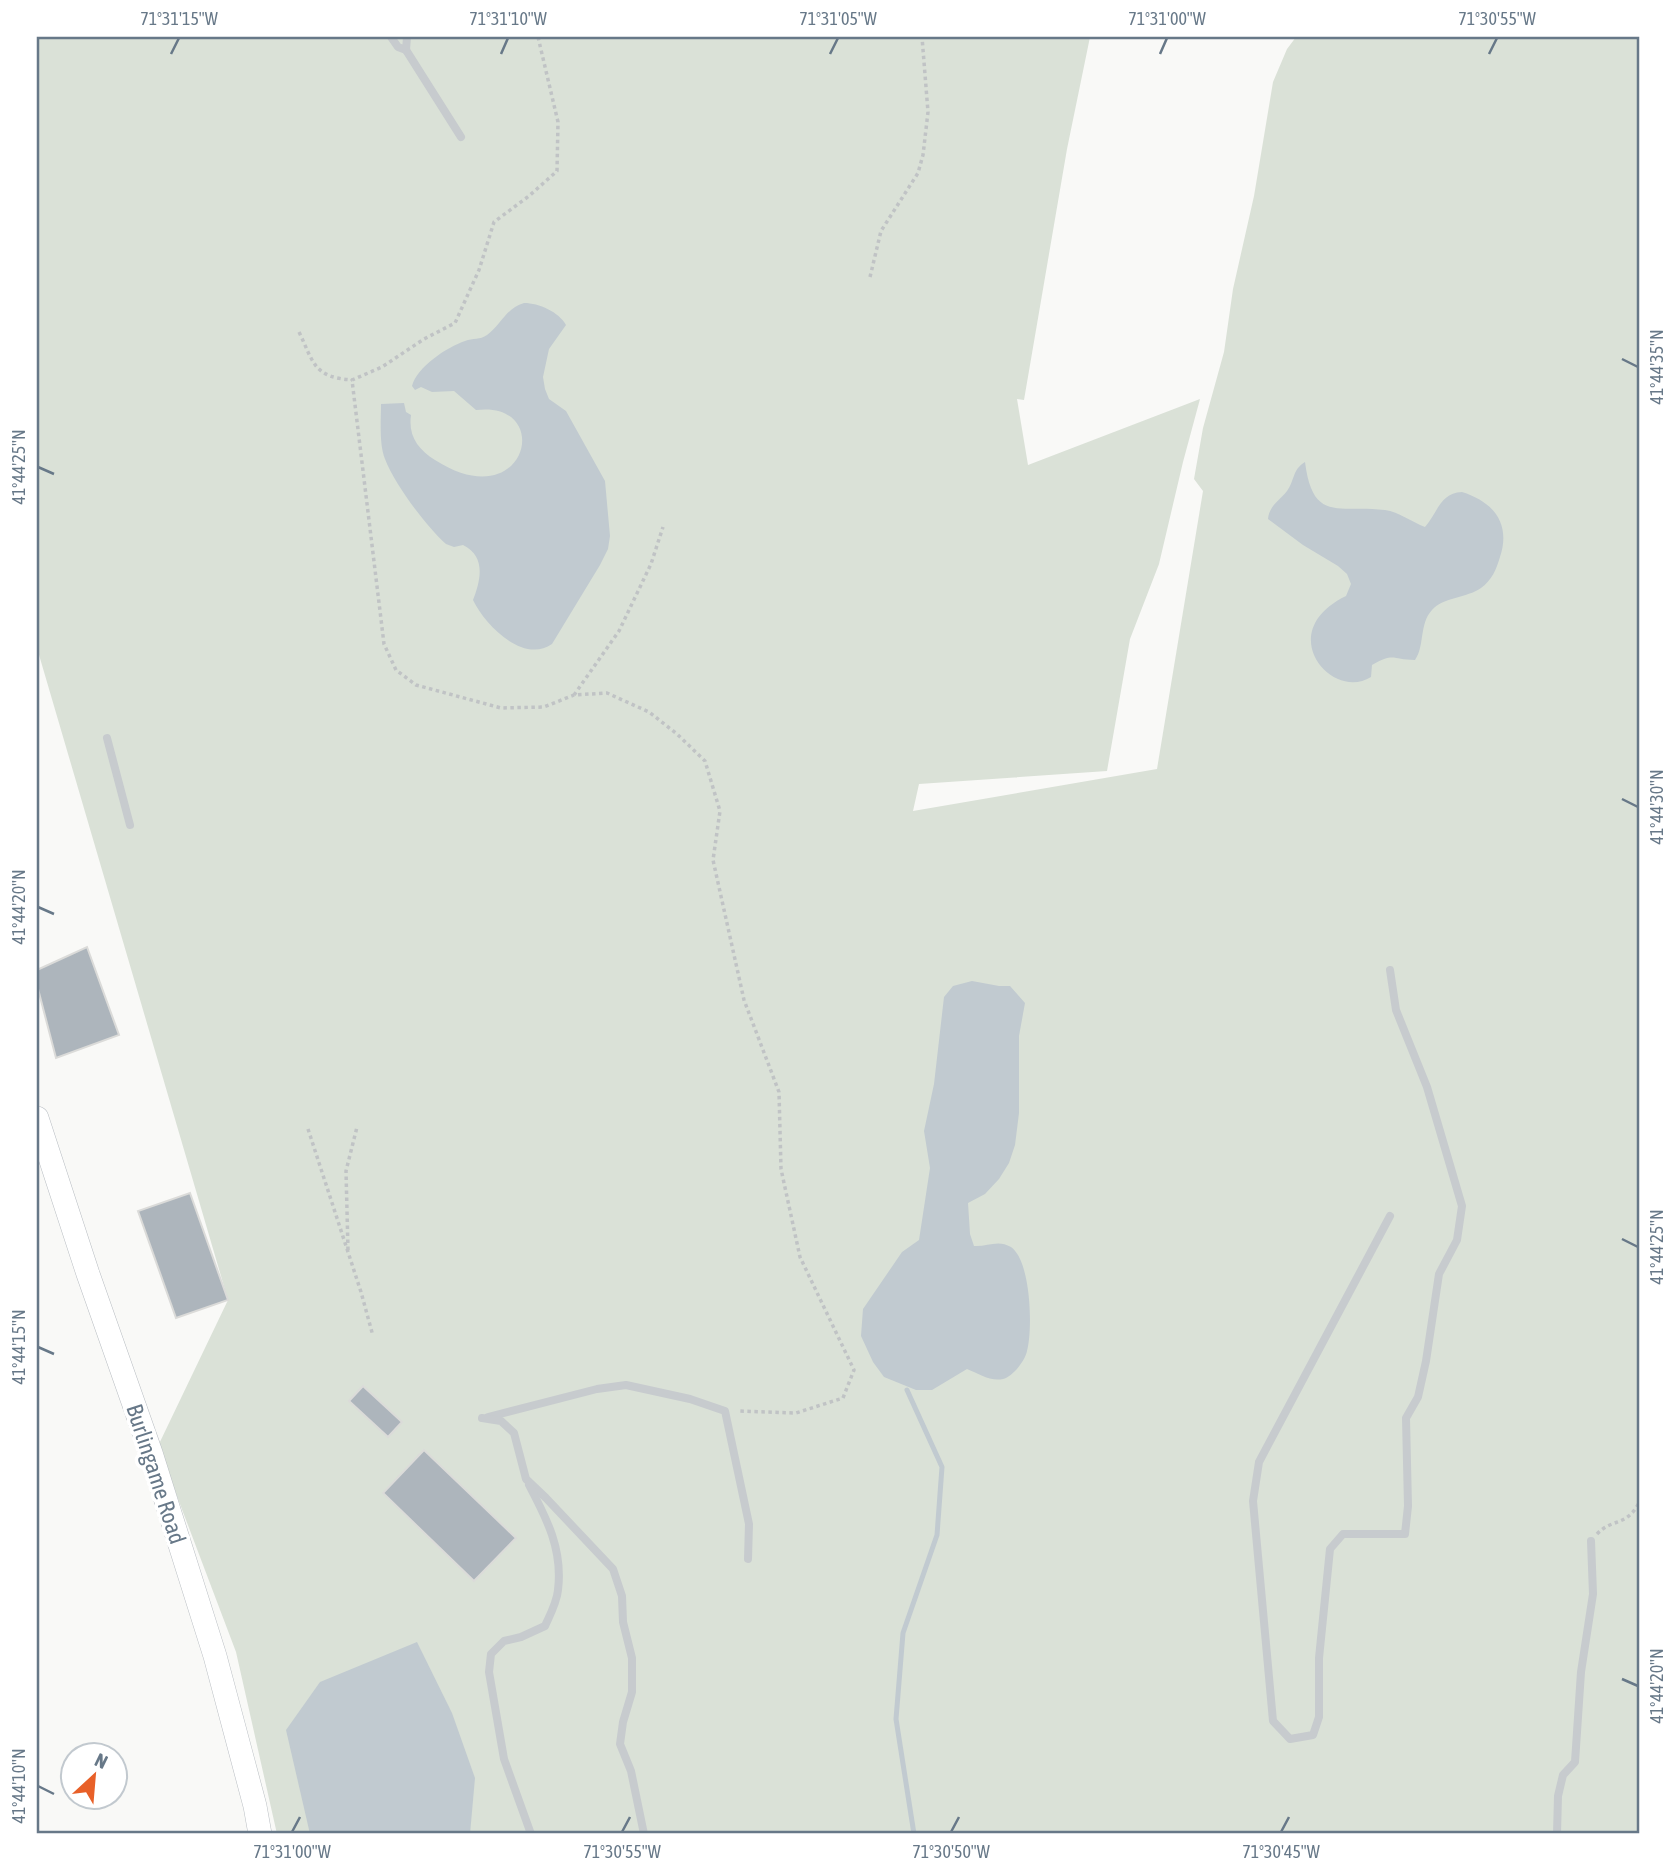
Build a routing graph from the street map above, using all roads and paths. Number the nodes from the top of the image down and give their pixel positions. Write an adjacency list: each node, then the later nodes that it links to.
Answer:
1 (391, 37): 5 (lane)
2 (407, 37): 5 (lane)
3 (538, 37): 9 (path)
4 (922, 37): 7 (path)
5 (406, 50): 6 (lane)
6 (461, 137)
7 (870, 277)
8 (299, 332): 9 (path)
9 (352, 380): 11 (path)
10 (663, 527): 11 (path)
11 (574, 695): 21 (path)
12 (107, 738): 13 (lane)
13 (130, 825)
14 (1390, 970): 18 (lane)
15 (37, 1118): 26 (street, Burlingame Road)
16 (357, 1127): 19 (path)
17 (308, 1129): 19 (path)
18 (1390, 1216)
19 (348, 1254): 20 (path)
20 (373, 1336)
21 (725, 1411): 22 (lane); 25 (lane)
22 (526, 1479): 27 (lane); 28 (lane)
23 (1639, 1503): 24 (path)
24 (1591, 1541): 29 (lane)
25 (748, 1559)
26 (260, 1834)
27 (531, 1834)
28 (644, 1834)
29 (1558, 1834)

